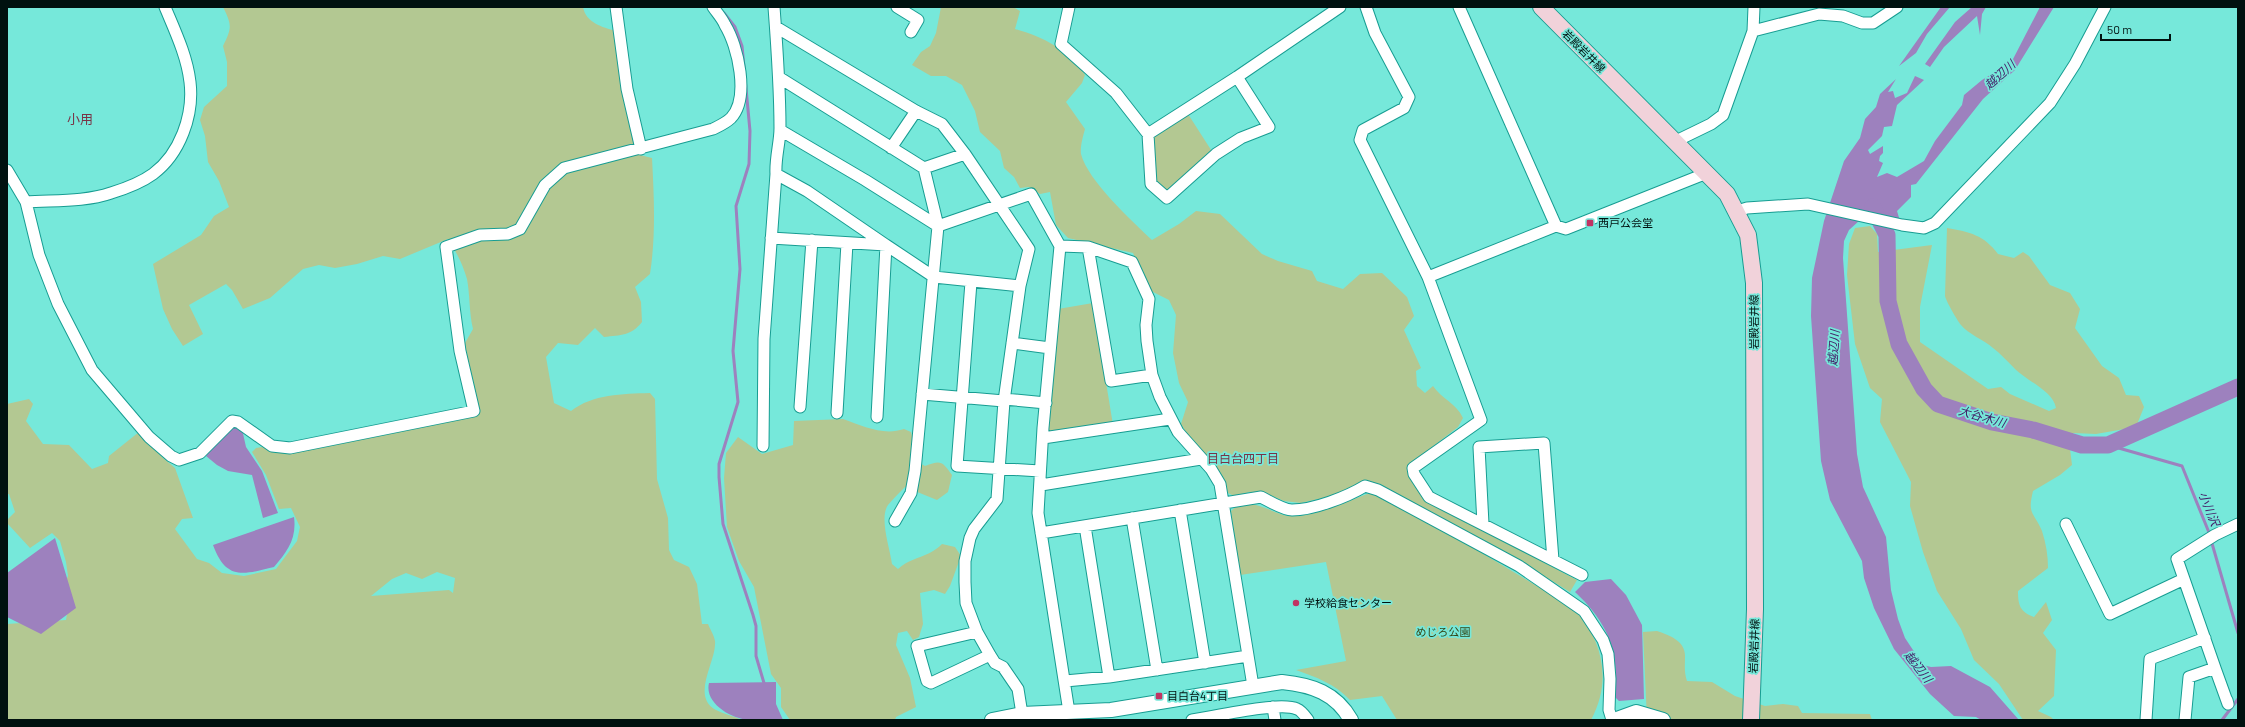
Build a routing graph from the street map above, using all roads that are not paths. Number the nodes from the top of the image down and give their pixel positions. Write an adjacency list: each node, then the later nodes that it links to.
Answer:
1 (165, 7): 30 (street)
2 (616, 7): 24 (street)
3 (713, 7): 24 (street)
4 (774, 7): 14 (street)
5 (897, 7): 16 (street)
6 (1070, 7): 21 (street)
7 (1340, 7): 17 (street)
8 (1366, 7): 42 (street)
9 (1459, 7): 34 (street)
10 (1541, 7): 22 (main road, 岩殿岩井線)
11 (1754, 7): 15 (street)
12 (1897, 7): 15 (street)
13 (2105, 7): 32 (street)
14 (776, 27): 18 (street); 19 (street)
15 (1753, 31): 22 (street)
16 (911, 32)
17 (1237, 77): 21 (street); 21 (street)
18 (780, 78): 20 (street); 23 (street)
19 (916, 111): 23 (street); 25 (street)
20 (780, 130): 29 (street); 33 (street)
21 (1148, 134)
22 (1674, 142): 28 (main road, 岩殿岩井線)
23 (892, 148): 26 (street)
24 (641, 149): 30 (street)
25 (965, 154): 26 (street); 31 (street)
26 (924, 168): 33 (street)
27 (7, 170): 30 (street)
28 (1707, 173): 32 (main road, 岩殿岩井線); 34 (street)
29 (776, 174): 35 (street); 38 (street)
30 (26, 202)
31 (1000, 205): 33 (street); 39 (street); 44 (street)
32 (1737, 211): 96 (main road, 岩殿岩井線)
33 (938, 226): 41 (street)
34 (1556, 226): 42 (street)
35 (771, 238): 36 (street); 57 (street)
36 (812, 240): 37 (street); 52 (street)
37 (847, 243): 38 (street); 53 (street)
38 (886, 245): 41 (street); 54 (street)
39 (1060, 246): 40 (street); 46 (street)
40 (1088, 248): 47 (street); 47 (street)
41 (934, 277): 43 (street); 48 (street)
42 (1428, 277): 66 (street)
43 (971, 282): 44 (street); 49 (street)
44 (1020, 286): 45 (street)
45 (1012, 343): 46 (street); 50 (street)
46 (1050, 348): 51 (street)
47 (1152, 375): 55 (street)
48 (922, 394): 49 (street); 65 (street)
49 (963, 396): 50 (street); 59 (street)
50 (1004, 400): 51 (street); 59 (street)
51 (1046, 403): 56 (street)
52 (800, 408)
53 (837, 413)
54 (877, 417)
55 (1170, 419): 56 (street); 58 (street)
56 (1043, 438): 60 (street)
57 (762, 446)
58 (1201, 459): 61 (street); 62 (street)
59 (999, 468): 60 (street); 74 (street)
60 (1040, 471): 61 (street)
61 (1041, 485): 70 (street)
62 (1224, 502): 63 (street); 77 (street); 94 (street)
63 (1180, 510): 64 (street); 78 (street)
64 (1132, 518): 69 (street); 80 (street)
65 (895, 521)
66 (1483, 524): 71 (street); 71 (street)
67 (2066, 524): 73 (street)
68 (2238, 524): 73 (street)
69 (1085, 526): 70 (street); 81 (street)
70 (1041, 533): 82 (street)
71 (1553, 560): 72 (street)
72 (1582, 575)
73 (2184, 580): 75 (street)
74 (977, 632): 76 (street); 76 (street)
75 (2205, 638): 79 (street); 97 (street)
76 (990, 655): 87 (street)
77 (1248, 656): 78 (street); 83 (street)
78 (1205, 663): 80 (street)
79 (2215, 668): 84 (street); 98 (street)
80 (1157, 670): 81 (street)
81 (1109, 677): 82 (street)
82 (1065, 681): 86 (street)
83 (1253, 686): 86 (street); 93 (street)
84 (2226, 700)
85 (1273, 707): 88 (street); 91 (street); 92 (street)
86 (1069, 712): 87 (street)
87 (1022, 714): 89 (street)
88 (1231, 717): 90 (street)
89 (992, 720)
90 (1192, 720)
91 (1275, 720)
92 (1308, 720)
93 (1351, 720)
94 (1613, 720): 95 (street)
95 (1663, 720)
96 (1751, 720)
97 (2146, 720)
98 (2185, 720)

